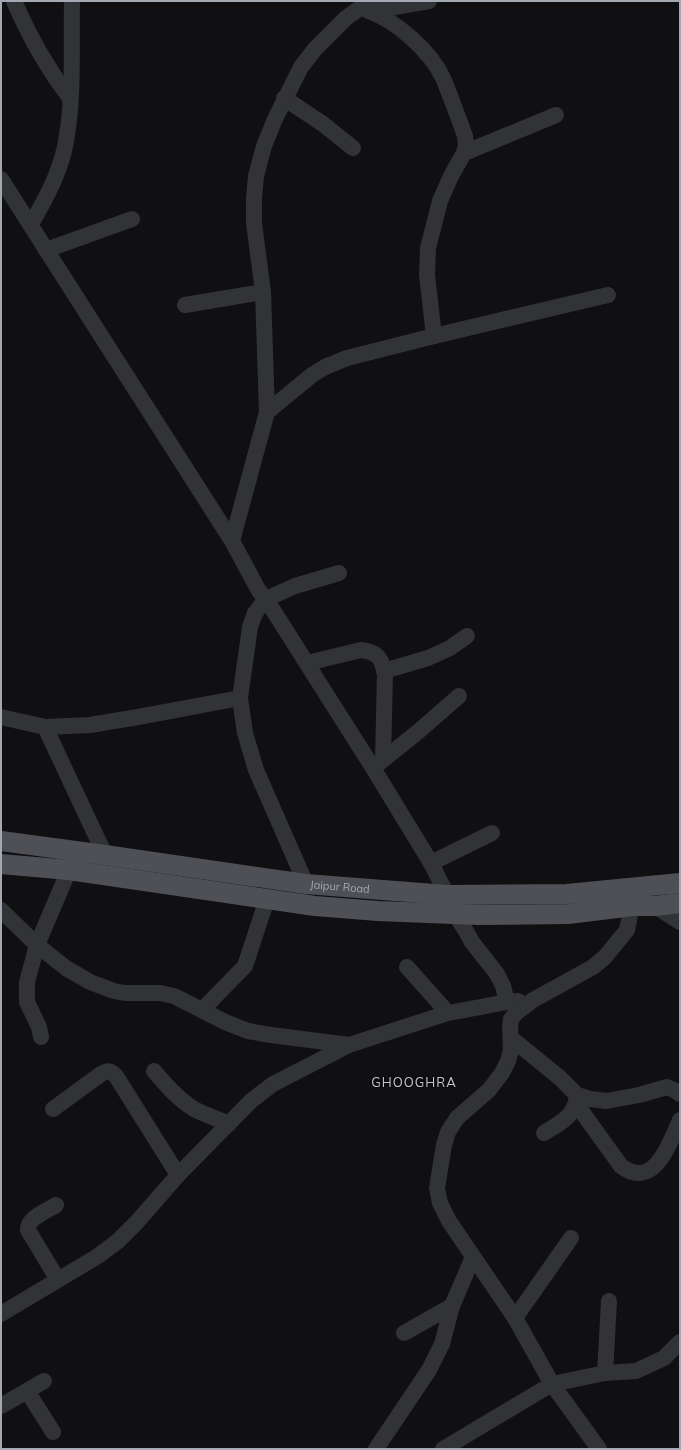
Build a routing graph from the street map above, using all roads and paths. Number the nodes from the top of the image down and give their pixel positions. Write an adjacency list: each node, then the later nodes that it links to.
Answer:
1 (14, 1): 5 (street)
2 (72, 1): 5 (street)
3 (429, 1): 4 (street)
4 (356, 4): 6 (street); 9 (street)
5 (70, 98): 12 (street)
6 (284, 98): 8 (street); 14 (street)
7 (556, 115): 9 (street)
8 (353, 148)
9 (464, 152): 17 (street)
10 (1, 179): 12 (street)
11 (132, 219): 13 (street)
12 (31, 224): 13 (street)
13 (46, 250): 19 (street)
14 (263, 292): 16 (street); 18 (street)
15 (608, 295): 17 (street)
16 (185, 305)
17 (434, 336): 18 (street)
18 (267, 412): 19 (street)
19 (232, 541): 21 (street)
20 (339, 573): 21 (street)
21 (266, 599): 23 (street); 26 (street)
22 (467, 636): 24 (street)
23 (307, 663): 24 (street); 29 (street)
24 (384, 670): 29 (street)
25 (459, 696): 29 (street)
26 (240, 698): 28 (street); 38 (street)
27 (1, 717): 28 (street)
28 (45, 727): 32 (street)
29 (378, 764): 33 (street)
30 (492, 833): 33 (street)
31 (1, 841): 32 (main road, Jaipur Road)
32 (98, 854): 36 (main road); 38 (main road, Jaipur Road)
33 (431, 863): 39 (street)
34 (1, 864): 35 (main road, Jaipur Road)
35 (69, 870): 36 (main road, Jaipur Road); 47 (street)
36 (90, 873): 41 (main road, Jaipur Road)
37 (680, 883): 40 (main road, Jaipur Road)
38 (306, 884): 39 (main road, Jaipur Road)
39 (447, 895): 40 (main road, Jaipur Road); 45 (street)
40 (634, 897): 43 (main road, Jaipur Road); 45 (main road, Jaipur Road); 49 (street)
41 (267, 899): 45 (main road, Jaipur Road); 51 (street)
42 (680, 903): 43 (main road, Jaipur Road)
43 (655, 906): 46 (street)
44 (1, 910): 47 (street)
45 (455, 914): 50 (street)
46 (680, 922)
47 (38, 945): 51 (street); 53 (street)
48 (407, 967): 52 (street)
49 (533, 1000): 50 (street); 54 (street)
50 (507, 1002): 52 (street)
51 (202, 1010): 55 (street)
52 (448, 1013): 55 (street)
53 (41, 1037)
54 (510, 1038): 58 (street); 66 (street)
55 (349, 1045): 61 (street)
56 (154, 1070): 61 (street)
57 (680, 1094): 58 (street)
58 (577, 1100): 60 (street); 62 (street)
59 (53, 1109): 63 (street)
60 (680, 1120)
61 (229, 1124): 63 (street)
62 (544, 1133)
63 (178, 1175): 67 (street)
64 (56, 1205): 67 (street)
65 (571, 1238): 71 (street)
66 (473, 1257): 69 (street); 71 (street)
67 (58, 1280): 70 (street)
68 (609, 1301): 74 (street)
69 (452, 1306): 72 (street); 80 (street)
70 (1, 1314)
71 (515, 1318): 76 (street)
72 (404, 1333)
73 (680, 1342): 74 (street)
74 (605, 1373): 76 (street)
75 (44, 1381): 77 (street)
76 (552, 1384): 81 (street); 82 (street)
77 (27, 1391): 78 (street); 79 (street)
78 (2, 1402)
79 (52, 1432)
80 (376, 1449)
81 (443, 1449)
82 (599, 1449)

